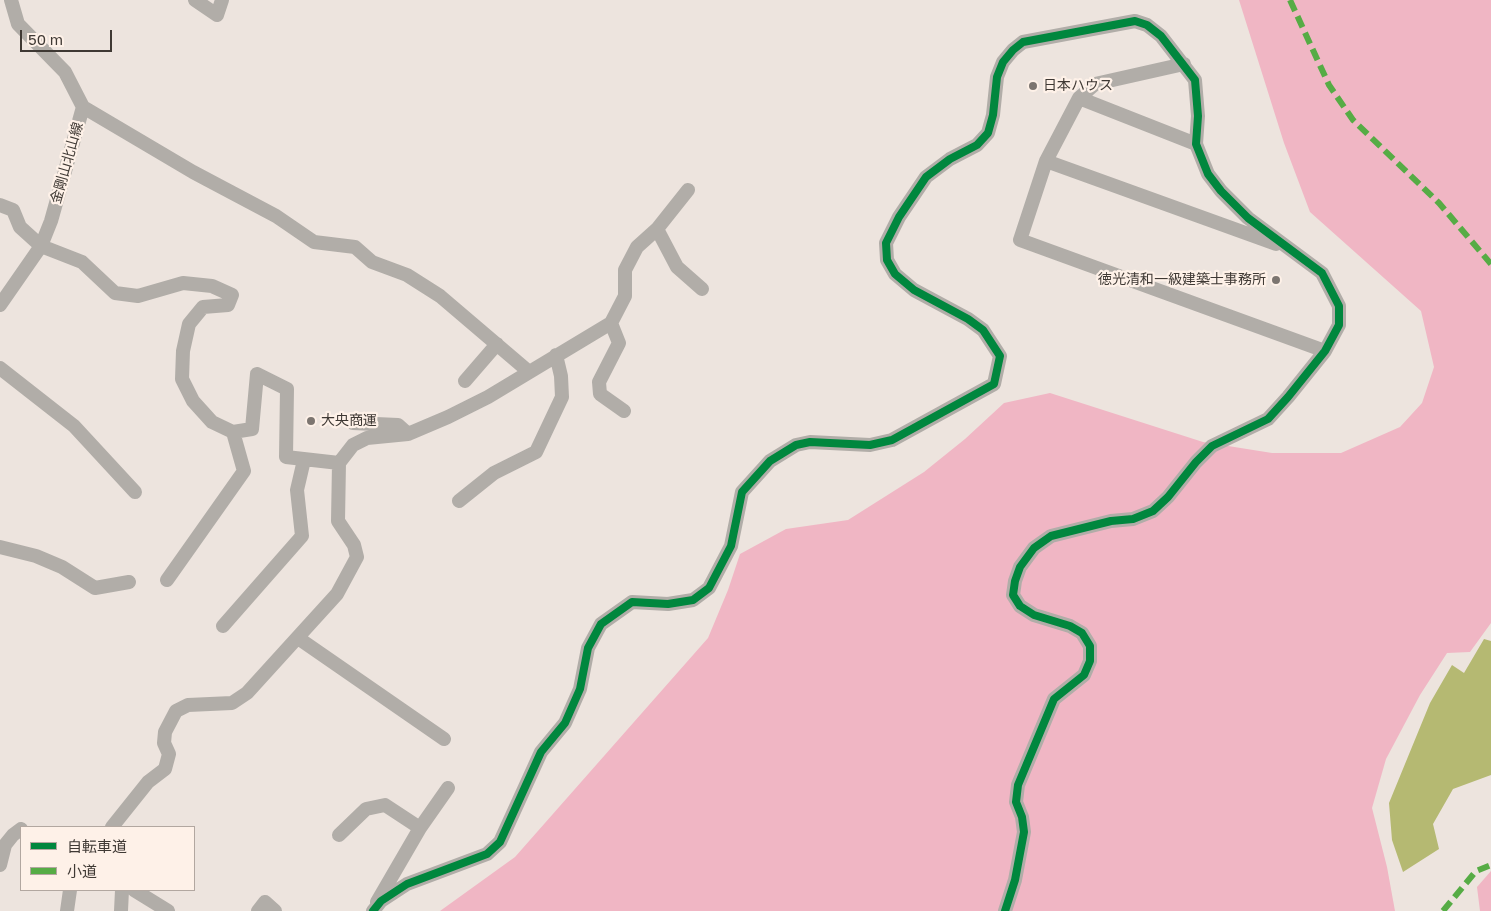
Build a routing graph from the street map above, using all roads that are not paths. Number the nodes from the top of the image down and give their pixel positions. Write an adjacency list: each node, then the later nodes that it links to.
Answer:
1 (12, 0): 6 (street, 金剛山北山線)
2 (195, 0): 3 (street)
3 (222, 0)
4 (1184, 64): 5 (street); 7 (street); 51 (street)
5 (1079, 98): 7 (street); 8 (street)
6 (83, 107): 12 (street, 金剛山北山線); 17 (street)
7 (1196, 144): 13 (street)
8 (1046, 161): 13 (street); 18 (street)
9 (688, 190): 11 (street)
10 (0, 205): 12 (street)
11 (657, 229): 14 (street); 16 (street)
12 (41, 246): 15 (street, 金剛山北山線); 25 (street)
13 (1293, 250): 18 (street)
14 (702, 289)
15 (0, 304)
16 (611, 323): 19 (street); 23 (street)
17 (497, 344): 21 (street); 22 (street)
18 (1325, 351): 52 (street)
19 (556, 355): 21 (street); 30 (street)
20 (0, 368): 29 (street)
21 (528, 371): 26 (street)
22 (465, 381)
23 (624, 411)
24 (353, 422): 26 (street)
25 (233, 432): 27 (street); 32 (street)
26 (408, 434): 28 (street)
27 (304, 460): 28 (street); 34 (street)
28 (339, 463): 35 (street)
29 (135, 492)
30 (459, 501)
31 (0, 547): 33 (street)
32 (167, 580)
33 (129, 582)
34 (223, 626)
35 (298, 638): 36 (street); 38 (street)
36 (444, 739)
37 (448, 788): 39 (street)
38 (113, 826)
39 (420, 828): 41 (street); 51 (street)
40 (20, 830): 42 (street)
41 (339, 835)
42 (0, 864)
43 (70, 891): 46 (street)
44 (122, 891): 47 (street)
45 (136, 891): 48 (street)
46 (67, 911)
47 (121, 911)
48 (168, 911)
49 (258, 911): 50 (street)
50 (275, 911)
51 (372, 911)
52 (1004, 911)

